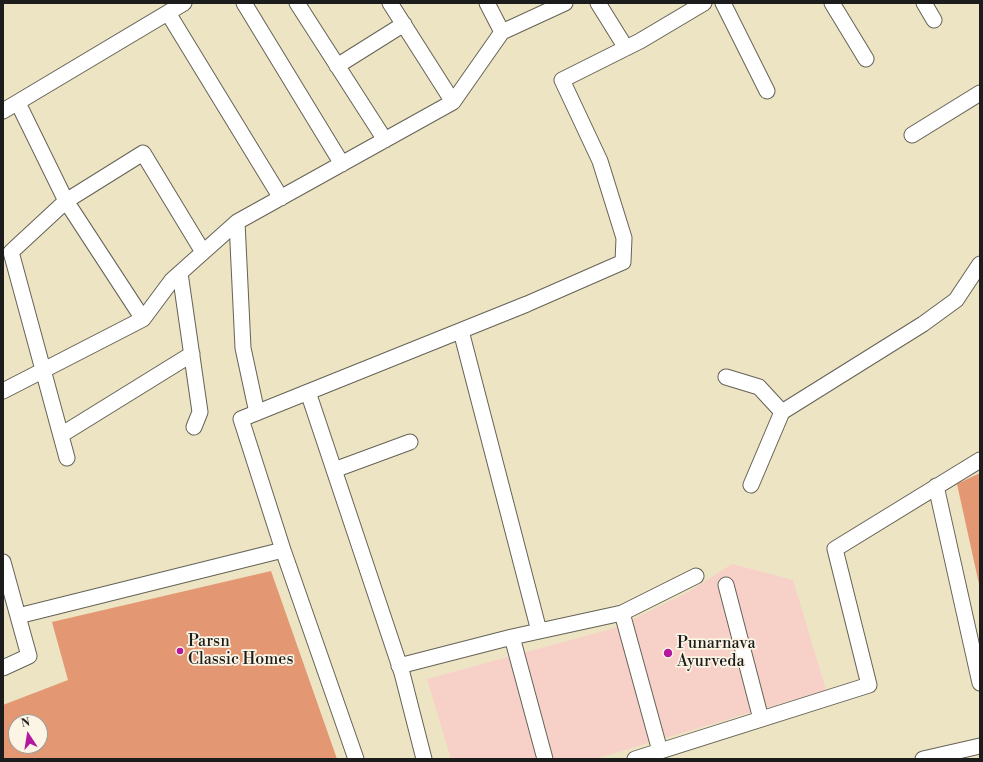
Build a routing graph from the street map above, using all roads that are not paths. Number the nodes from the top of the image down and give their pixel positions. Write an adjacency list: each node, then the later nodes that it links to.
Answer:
1 (184, 3): 12 (street)
2 (244, 3): 26 (street)
3 (297, 3): 18 (street)
4 (390, 3): 14 (street)
5 (487, 3): 15 (street)
6 (565, 3): 15 (street)
7 (598, 3): 16 (street)
8 (704, 3): 16 (street)
9 (723, 3): 19 (street)
10 (832, 3): 17 (street)
11 (924, 3): 13 (street)
12 (168, 13): 22 (street); 27 (street)
13 (934, 20)
14 (404, 24): 18 (street); 21 (street)
15 (502, 32): 21 (street)
16 (626, 48): 34 (street)
17 (866, 59)
18 (337, 66): 25 (street)
19 (767, 91)
20 (980, 93): 24 (street)
21 (453, 102): 25 (street)
22 (18, 103): 23 (street); 28 (street)
23 (3, 111)
24 (912, 135)
25 (385, 140): 26 (street)
26 (342, 164): 27 (street)
27 (281, 198): 29 (street)
28 (66, 201): 30 (street); 33 (street); 36 (street)
29 (237, 222): 30 (street); 41 (street)
30 (203, 252): 32 (street)
31 (980, 264): 40 (street)
32 (180, 273): 33 (street); 35 (street)
33 (143, 319): 36 (street)
34 (461, 331): 39 (street); 56 (street)
35 (192, 354): 42 (street); 43 (street)
36 (44, 370): 38 (street); 43 (street)
37 (726, 377): 40 (street)
38 (3, 392)
39 (308, 392): 41 (street); 47 (street)
40 (782, 412): 48 (street)
41 (257, 413): 50 (street)
42 (194, 427)
43 (61, 435): 45 (street)
44 (410, 442): 47 (street)
45 (67, 458)
46 (980, 460): 49 (street)
47 (334, 470): 58 (street)
48 (751, 485)
49 (936, 486): 60 (street); 61 (street)
50 (283, 550): 55 (street); 64 (street)
51 (3, 562): 55 (street)
52 (696, 576): 54 (street)
53 (726, 585): 61 (street)
54 (622, 614): 56 (street); 63 (street)
55 (18, 616): 59 (street)
56 (539, 631): 57 (street)
57 (512, 637): 58 (street); 66 (street)
58 (399, 666): 65 (street)
59 (3, 668)
60 (980, 683)
61 (761, 719): 63 (street)
62 (980, 746): 68 (street)
63 (660, 751): 67 (street)
64 (356, 759)
65 (424, 759)
66 (545, 759)
67 (635, 759)
68 (923, 759)

